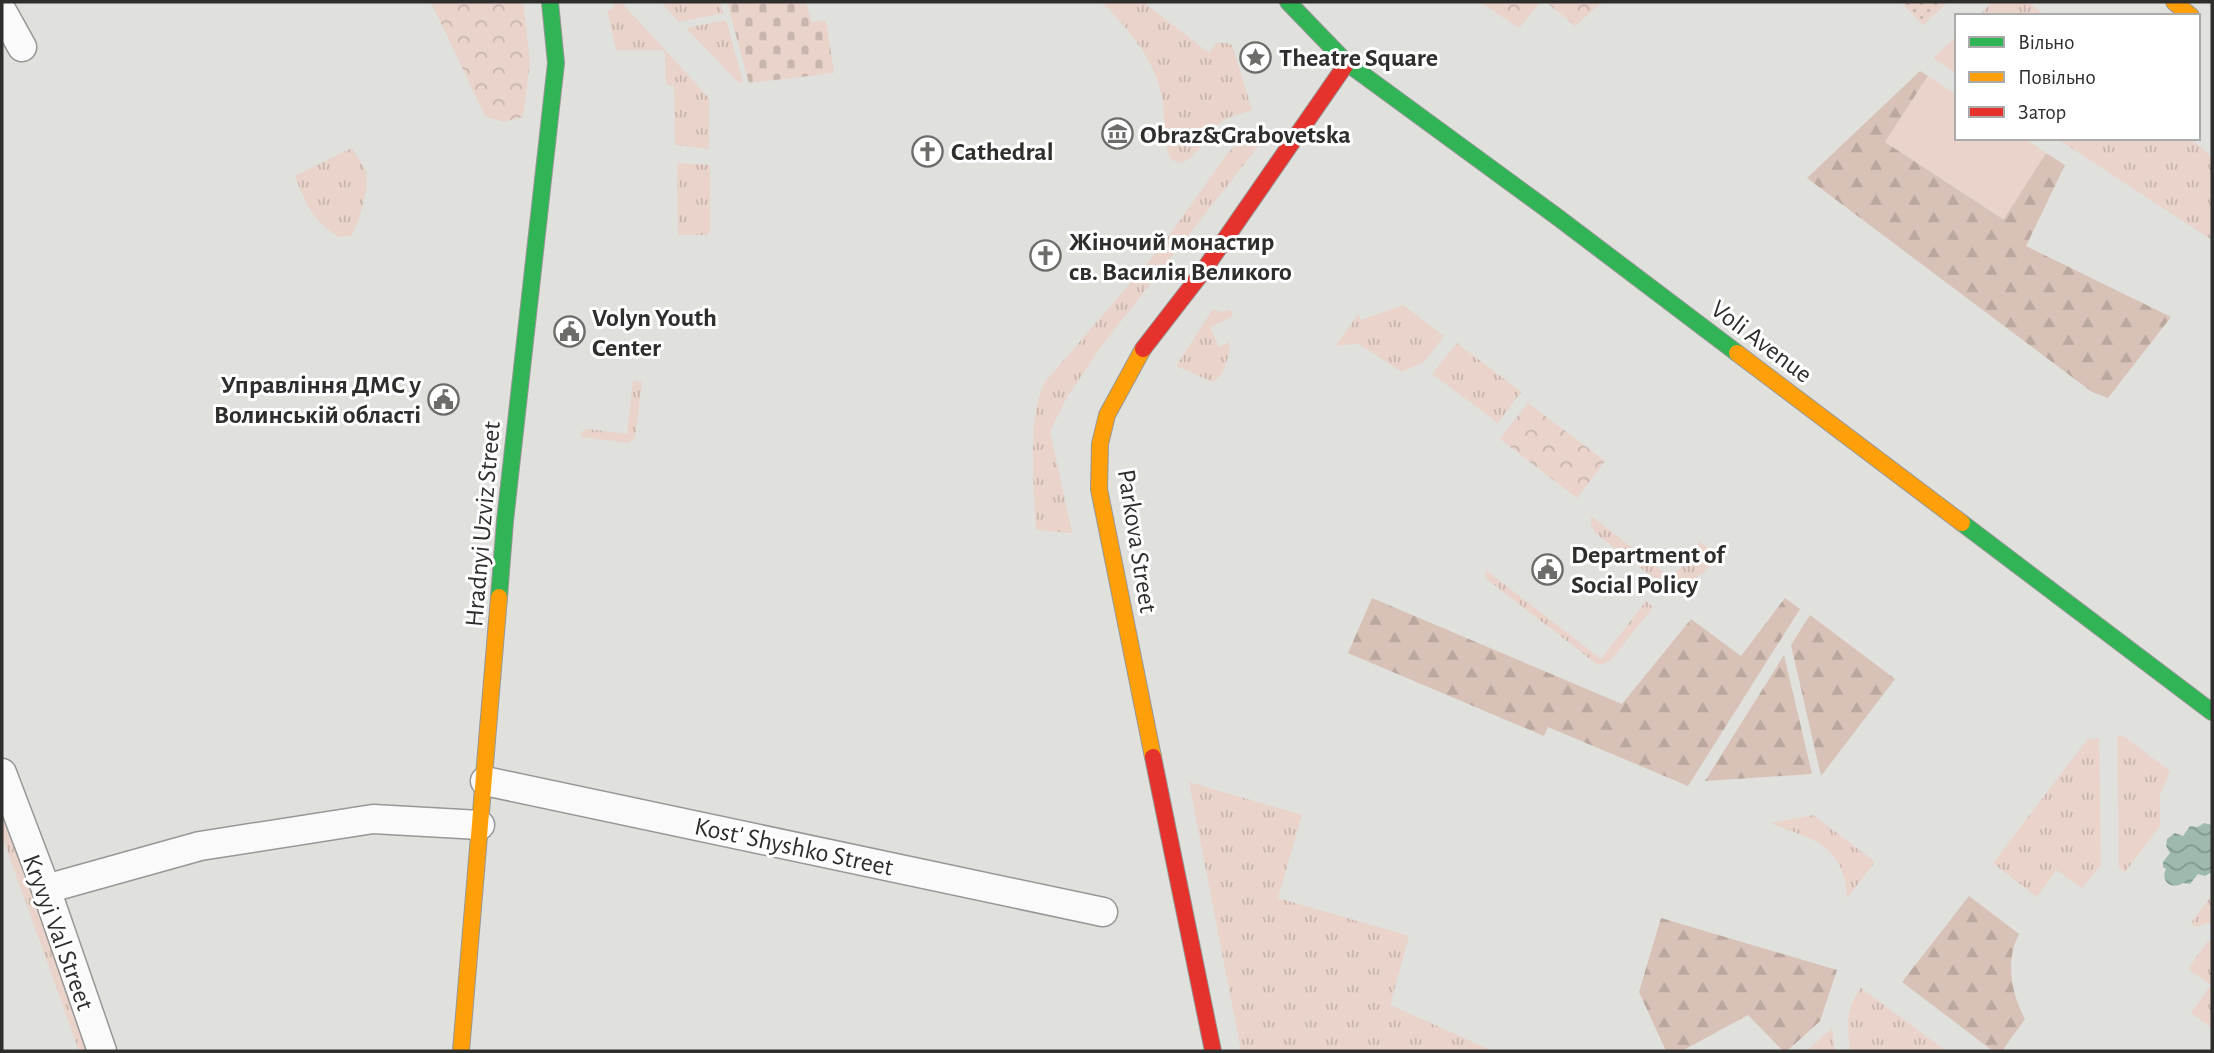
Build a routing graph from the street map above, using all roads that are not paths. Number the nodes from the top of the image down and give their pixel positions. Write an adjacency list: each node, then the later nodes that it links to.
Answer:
1 (550, 2): 10 (main road, Hradnyi Uzviz Street)
2 (1289, 2): 7 (main road, Voli Avenue)
3 (2174, 2): 5 (main road)
4 (2, 11): 6 (street)
5 (2189, 14)
6 (22, 47)
7 (1347, 63): 8 (main road, Voli Avenue); 16 (main road, Parkova Street)
8 (2212, 712)
9 (3, 780): 12 (street, Kryvyi Val Street)
10 (485, 781): 11 (main road, Hradnyi Uzviz Street); 13 (street, Kost' Shyshko Street)
11 (480, 825): 12 (street); 15 (main road, Hradnyi Uzviz Street)
12 (46, 889): 14 (street, Kryvyi Val Street)
13 (1104, 912)
14 (102, 1051)
15 (461, 1051)
16 (1213, 1051)

